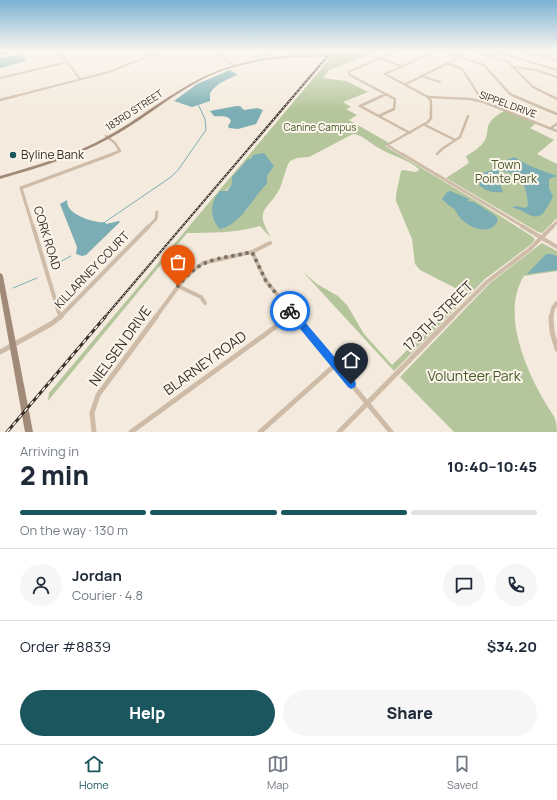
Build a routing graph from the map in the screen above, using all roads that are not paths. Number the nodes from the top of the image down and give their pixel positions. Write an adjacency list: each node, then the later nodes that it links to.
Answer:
1 (29, 71): 14 (street)
2 (74, 71): 15 (street)
3 (109, 71): 15 (street)
4 (217, 71): 31 (street, 183RD STREET)
5 (350, 71): 18 (street)
6 (391, 71): 17 (street)
7 (431, 71): 12 (street)
8 (463, 71): 22 (street)
9 (491, 71): 23 (street)
10 (518, 71): 20 (street)
11 (539, 71): 13 (street)
12 (421, 76): 16 (street); 17 (street)
13 (557, 77)
14 (0, 78)
15 (80, 79): 21 (street)
16 (440, 82)
17 (406, 84): 19 (street)
18 (387, 94): 24 (street); 24 (street)
19 (428, 97): 22 (street, SIPPEL DRIVE); 26 (street)
20 (557, 99)
21 (0, 100)
22 (480, 100): 28 (street, SIPPEL DRIVE)
23 (557, 114)
24 (379, 116): 30 (street)
25 (468, 116): 32 (street)
26 (425, 124): 30 (street); 32 (street)
27 (557, 124): 28 (street)
28 (551, 128): 29 (street, SIPPEL DRIVE)
29 (557, 131)
30 (410, 133): 39 (street)
31 (107, 137): 34 (street); 36 (street, 183RD STREET)
32 (455, 140): 33 (street)
33 (436, 154)
34 (69, 170): 35 (street); 50 (street, CORK ROAD)
35 (71, 176)
36 (0, 177)
37 (157, 212): 50 (street, KILLARNEY COURT)
38 (557, 222): 39 (street, 179TH STREET)
39 (542, 238): 41 (street); 55 (street, 179TH STREET)
40 (270, 243): 42 (street, NIELSEN DRIVE)
41 (557, 247)
42 (252, 252): 44 (street, NIELSEN DRIVE); 49 (street)
43 (200, 258): 44 (street)
44 (203, 263): 46 (street, NIELSEN DRIVE)
45 (0, 276): 51 (street)
46 (178, 286): 47 (street); 57 (street, NIELSEN DRIVE)
47 (205, 303)
48 (557, 303): 52 (street)
49 (293, 314): 54 (street); 58 (street, BLARNEY ROAD)
50 (62, 316): 51 (street, KILLARNEY COURT)
51 (12, 345): 53 (street, KILLARNEY COURT); 56 (street)
52 (557, 349)
53 (0, 352)
54 (335, 365): 55 (street); 59 (street)
55 (367, 403): 60 (street, 179TH STREET); 61 (street)
56 (29, 432)
57 (94, 432)
58 (131, 432)
59 (260, 432)
60 (339, 432)
61 (391, 432)

